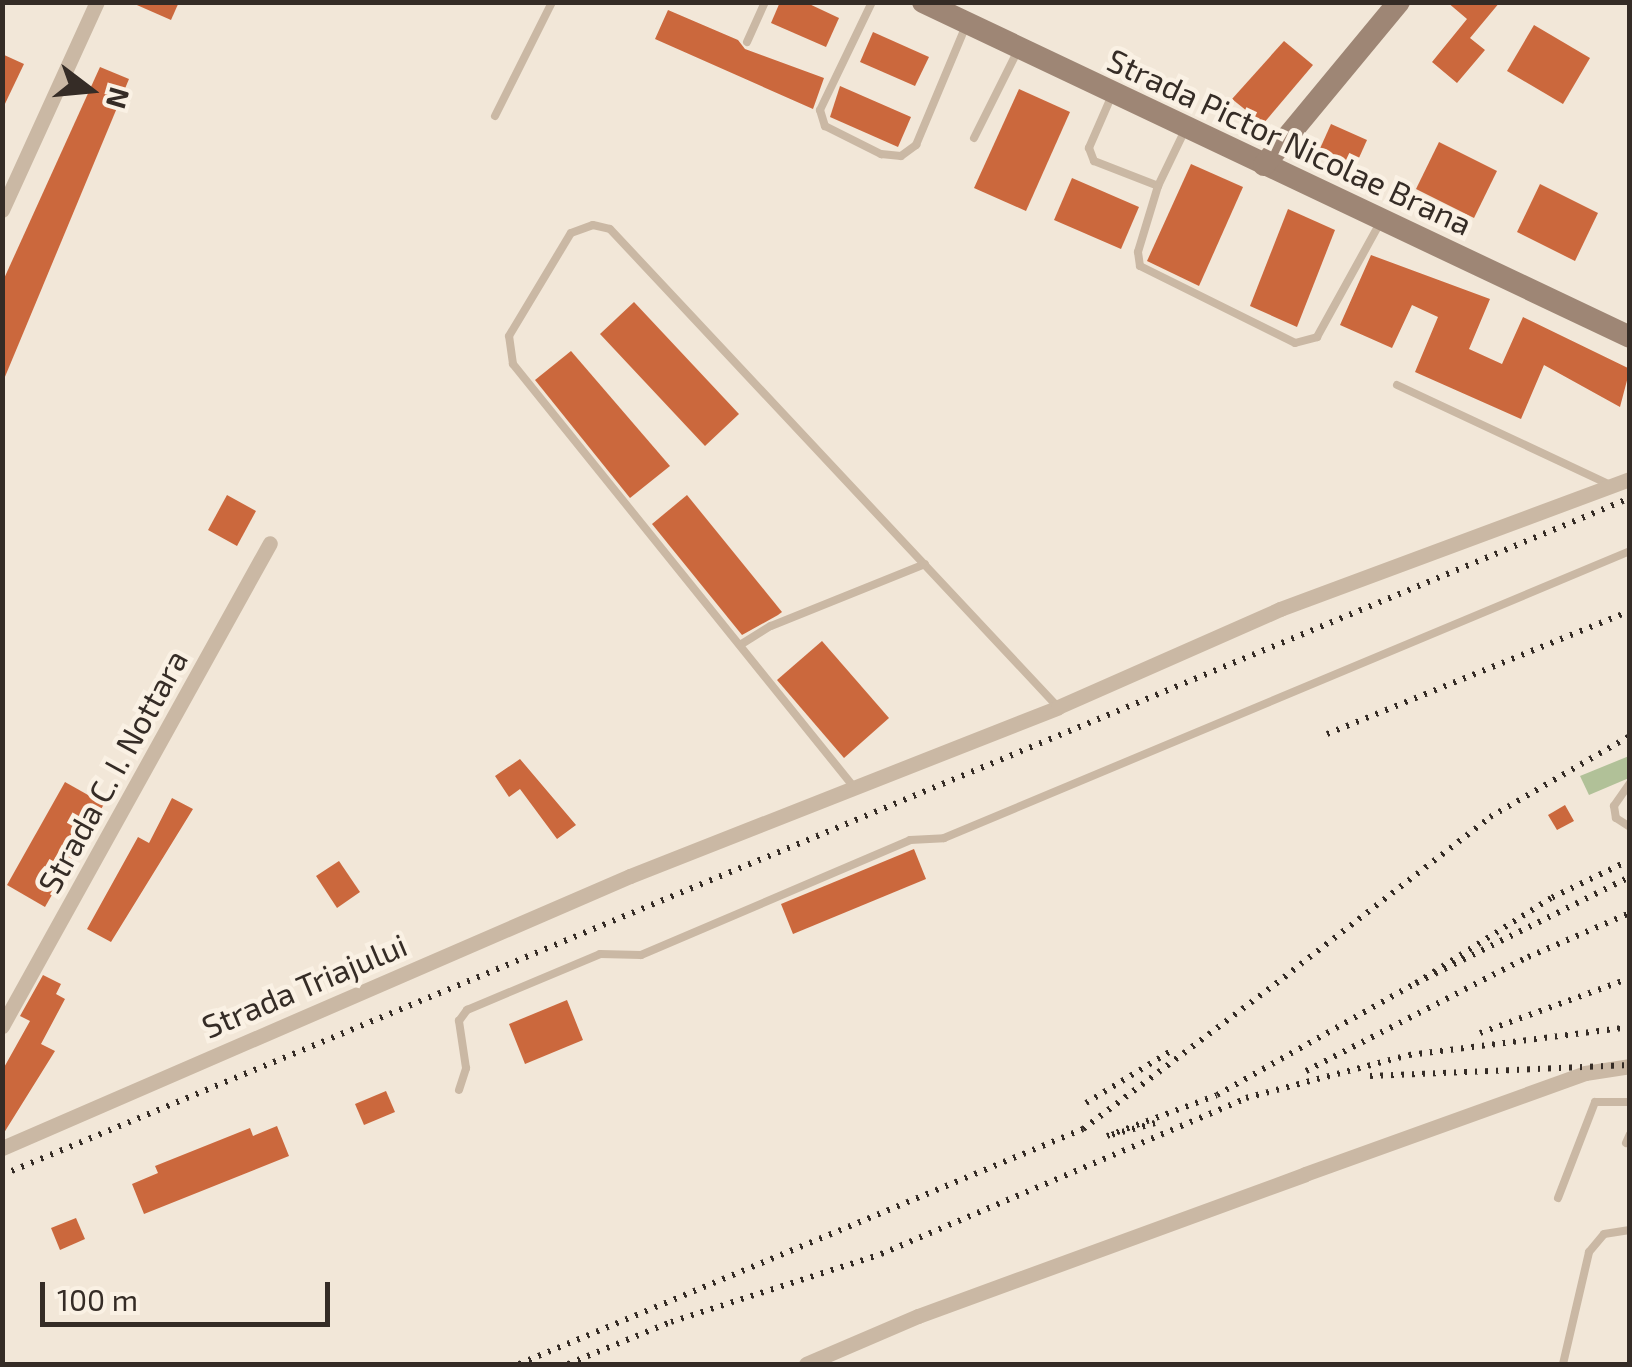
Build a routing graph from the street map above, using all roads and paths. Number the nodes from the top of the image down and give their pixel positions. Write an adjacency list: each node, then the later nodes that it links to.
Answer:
1 (97, 2): 16 (street)
2 (552, 2): 11 (lane)
3 (766, 2): 8 (lane)
4 (872, 2): 7 (lane)
5 (923, 2): 7 (street, Strada Pictor Nicolae Brana)
6 (1398, 2): 14 (street)
7 (967, 24): 9 (street, Strada Pictor Nicolae Brana)
8 (747, 42)
9 (1020, 48): 10 (street, Strada Pictor Nicolae Brana); 13 (lane)
10 (1112, 93): 12 (street, Strada Pictor Nicolae Brana); 15 (lane)
11 (495, 116)
12 (1186, 128): 14 (street, Strada Pictor Nicolae Brana); 15 (lane)
13 (974, 138)
14 (1264, 165): 17 (street, Strada Pictor Nicolae Brana)
15 (1158, 186): 17 (lane)
16 (2, 210)
17 (1381, 221): 18 (street, Strada Pictor Nicolae Brana)
18 (1630, 337)
19 (1397, 385): 21 (lane)
20 (1630, 478): 21 (street, Strada Triajului)
21 (1612, 486): 26 (street, Strada Triajului)
22 (270, 543): 30 (street, Strada C. I. Nottara)
23 (1630, 551): 32 (lane)
24 (924, 564): 25 (lane); 25 (lane); 26 (lane)
25 (740, 645): 28 (lane)
26 (1058, 708): 28 (street, Strada Triajului)
27 (1630, 784): 29 (lane)
28 (853, 786): 34 (street, Strada Triajului)
29 (1630, 827)
30 (2, 1026)
31 (1630, 1066): 37 (street)
32 (459, 1090)
33 (1630, 1102): 35 (lane)
34 (2, 1148)
35 (1558, 1198)
36 (1630, 1230): 38 (lane)
37 (806, 1364)
38 (1563, 1364)

